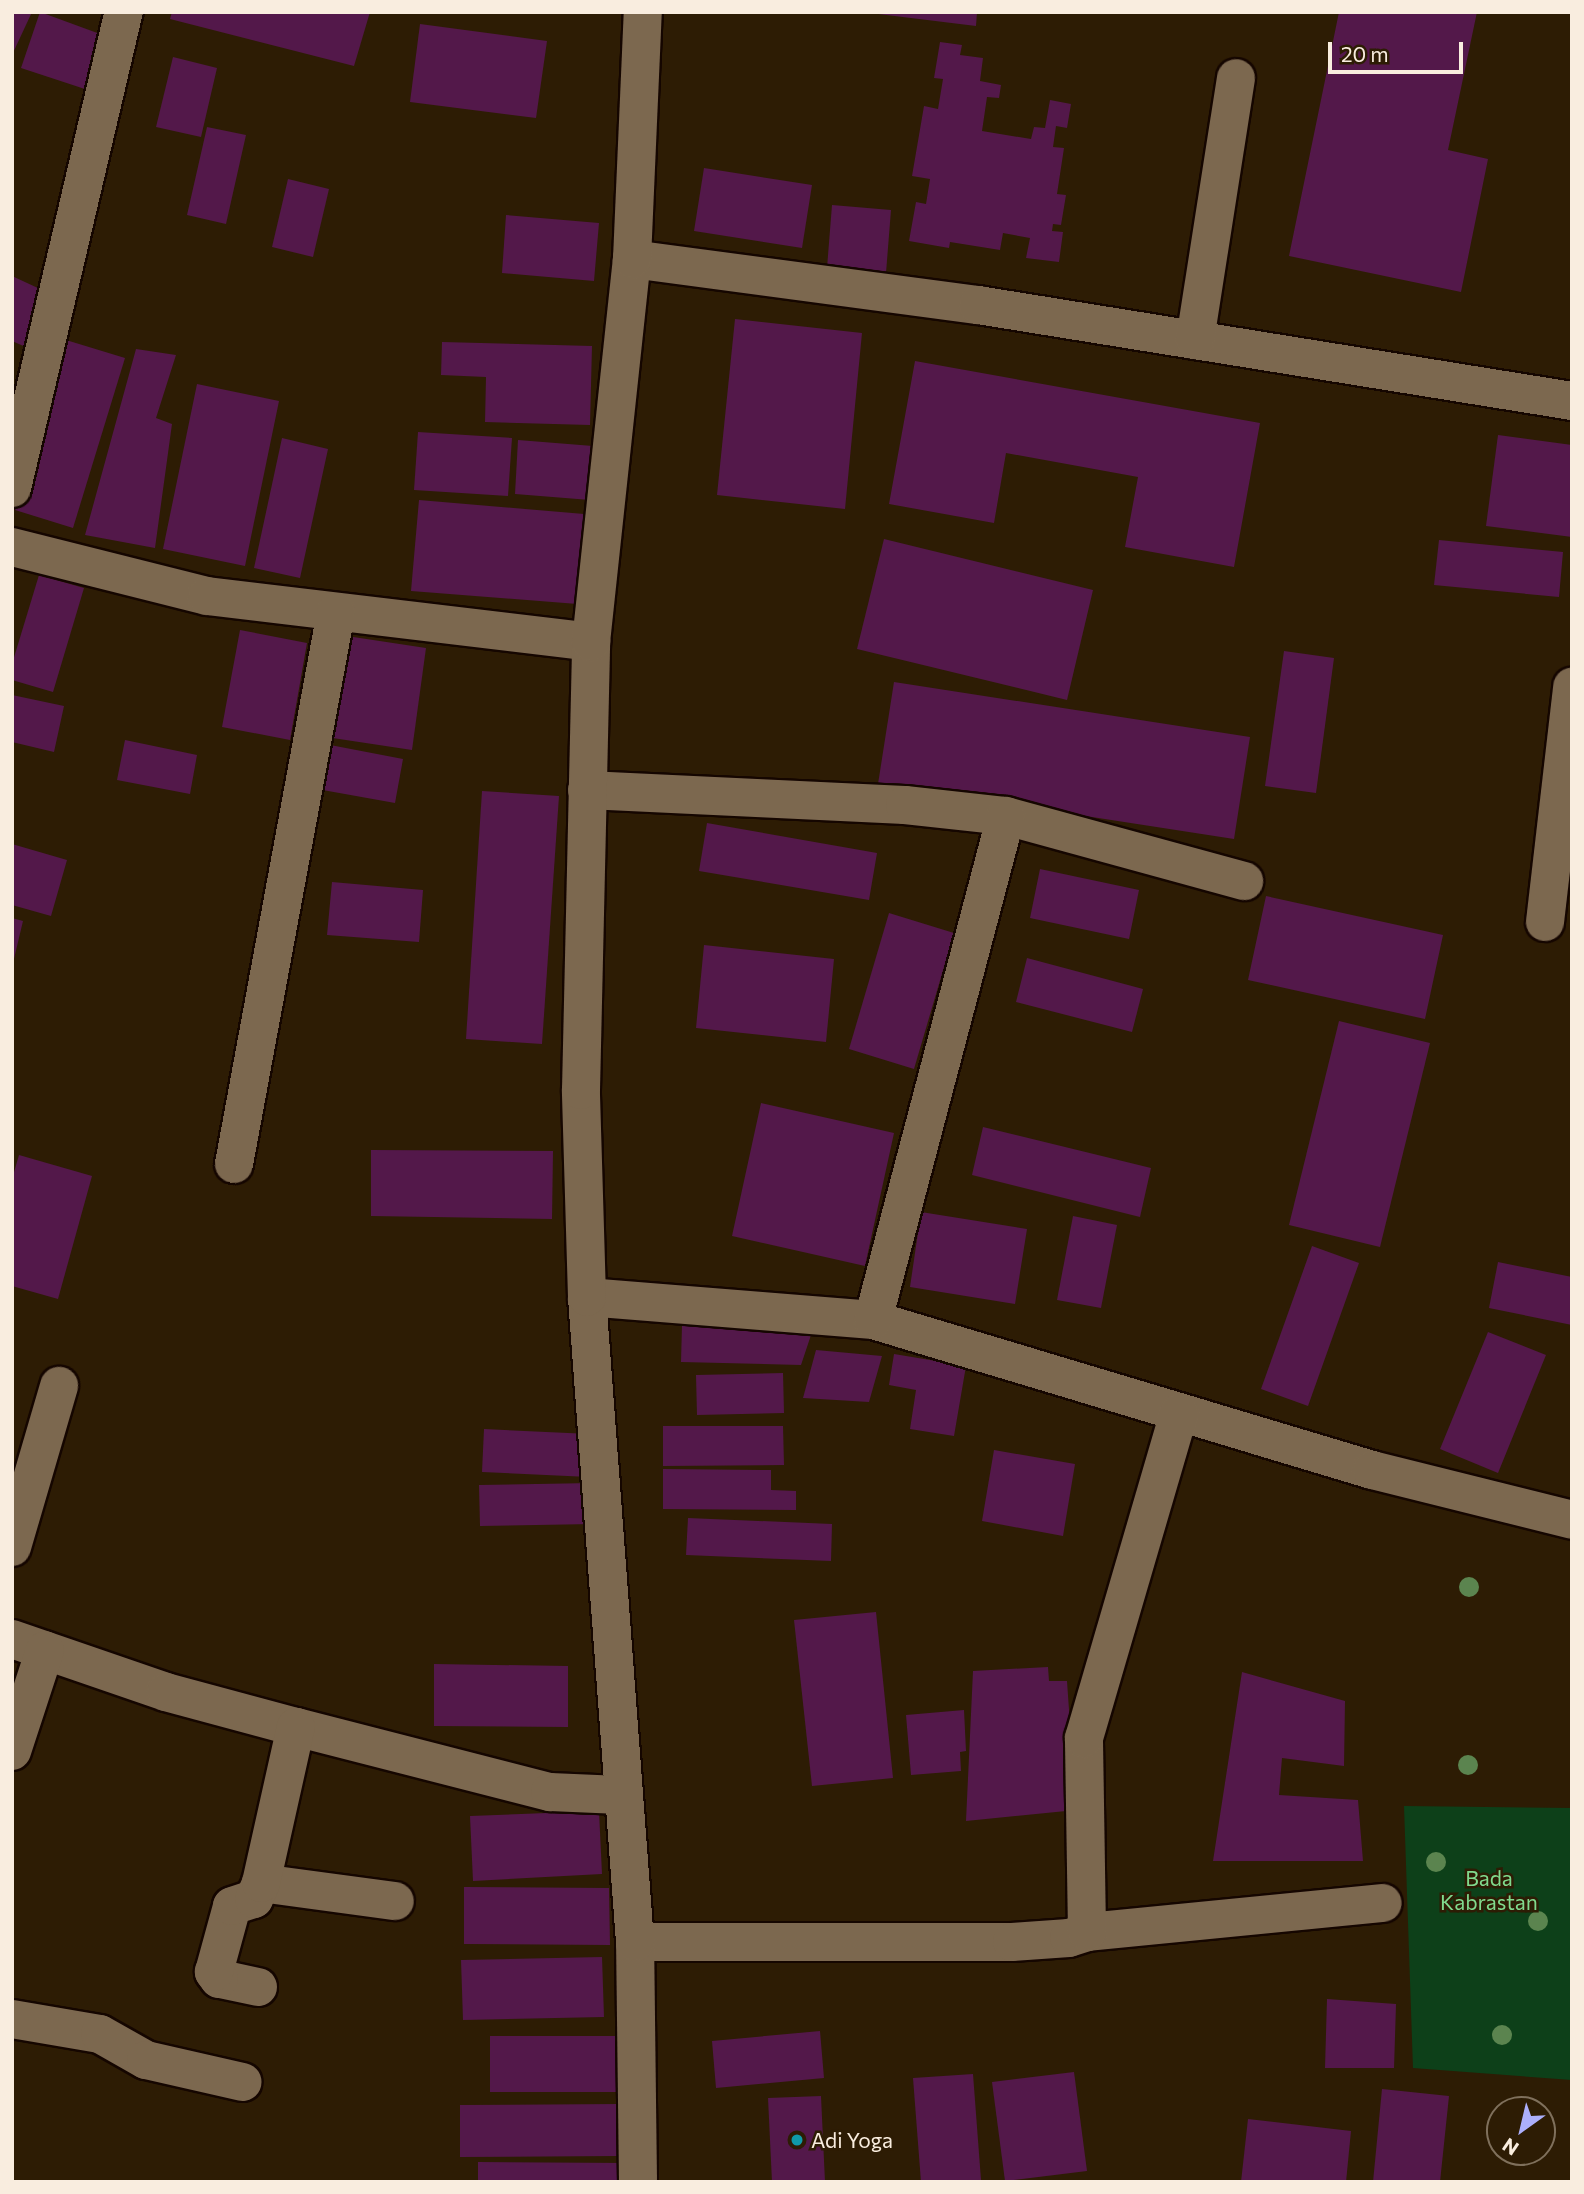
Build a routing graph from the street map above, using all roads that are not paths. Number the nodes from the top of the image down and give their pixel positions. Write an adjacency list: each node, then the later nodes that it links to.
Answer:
1 (124, 12): 7 (street)
2 (643, 12): 4 (street)
3 (1236, 78): 5 (street)
4 (632, 259): 5 (street); 10 (street)
5 (1195, 340): 6 (street)
6 (1572, 401)
7 (12, 488)
8 (12, 547): 9 (street)
9 (335, 612): 10 (street); 16 (street)
10 (591, 642): 12 (street)
11 (1572, 687): 15 (street)
12 (587, 790): 13 (street); 17 (street)
13 (1006, 816): 14 (street); 18 (street)
14 (1244, 881)
15 (1545, 922)
16 (234, 1164)
17 (587, 1297): 18 (street); 26 (street)
18 (873, 1320): 20 (street)
19 (60, 1386): 22 (street)
20 (1179, 1413): 21 (street); 30 (street)
21 (1572, 1520)
22 (12, 1547)
23 (29, 1644): 24 (street); 25 (street)
24 (296, 1727): 26 (street); 27 (street)
25 (12, 1751)
26 (620, 1795): 31 (street)
27 (261, 1883): 28 (street); 32 (street)
28 (395, 1901)
29 (1383, 1903): 30 (street)
30 (1087, 1931): 31 (street)
31 (635, 1942): 35 (street)
32 (258, 1987)
33 (12, 2019): 34 (street)
34 (243, 2082)
35 (638, 2182)

